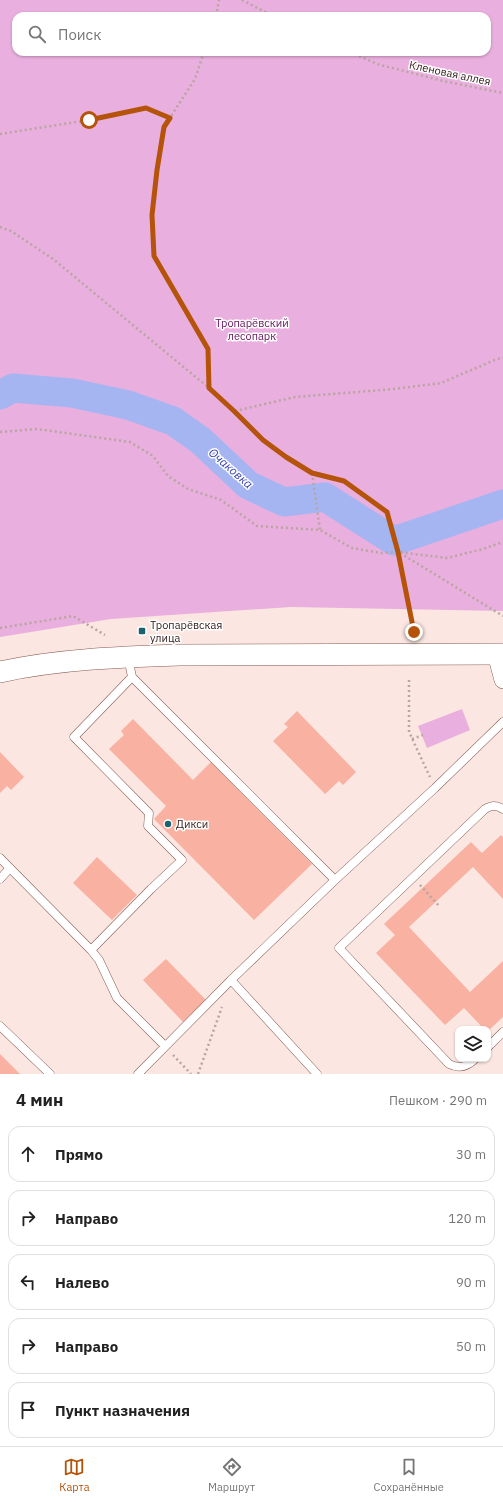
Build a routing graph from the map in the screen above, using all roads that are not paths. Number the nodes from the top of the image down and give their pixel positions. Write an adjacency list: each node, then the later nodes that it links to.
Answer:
1 (499, 654): 2 (street); 5 (street)
2 (128, 657): 3 (street); 4 (lane)
3 (0, 672)
4 (132, 678): 11 (lane); 12 (lane)
5 (503, 680)
6 (503, 722): 11 (lane)
7 (503, 809): 18 (lane)
8 (0, 858): 9 (lane)
9 (10, 868): 10 (lane); 12 (lane)
10 (0, 879)
11 (335, 880): 13 (lane)
12 (91, 950): 17 (lane)
13 (231, 980): 17 (lane); 21 (lane)
14 (0, 1026): 19 (lane)
15 (503, 1032): 16 (lane)
16 (491, 1043)
17 (165, 1046): 20 (lane)
18 (471, 1062)
19 (50, 1074)
20 (138, 1074)
21 (316, 1074)

